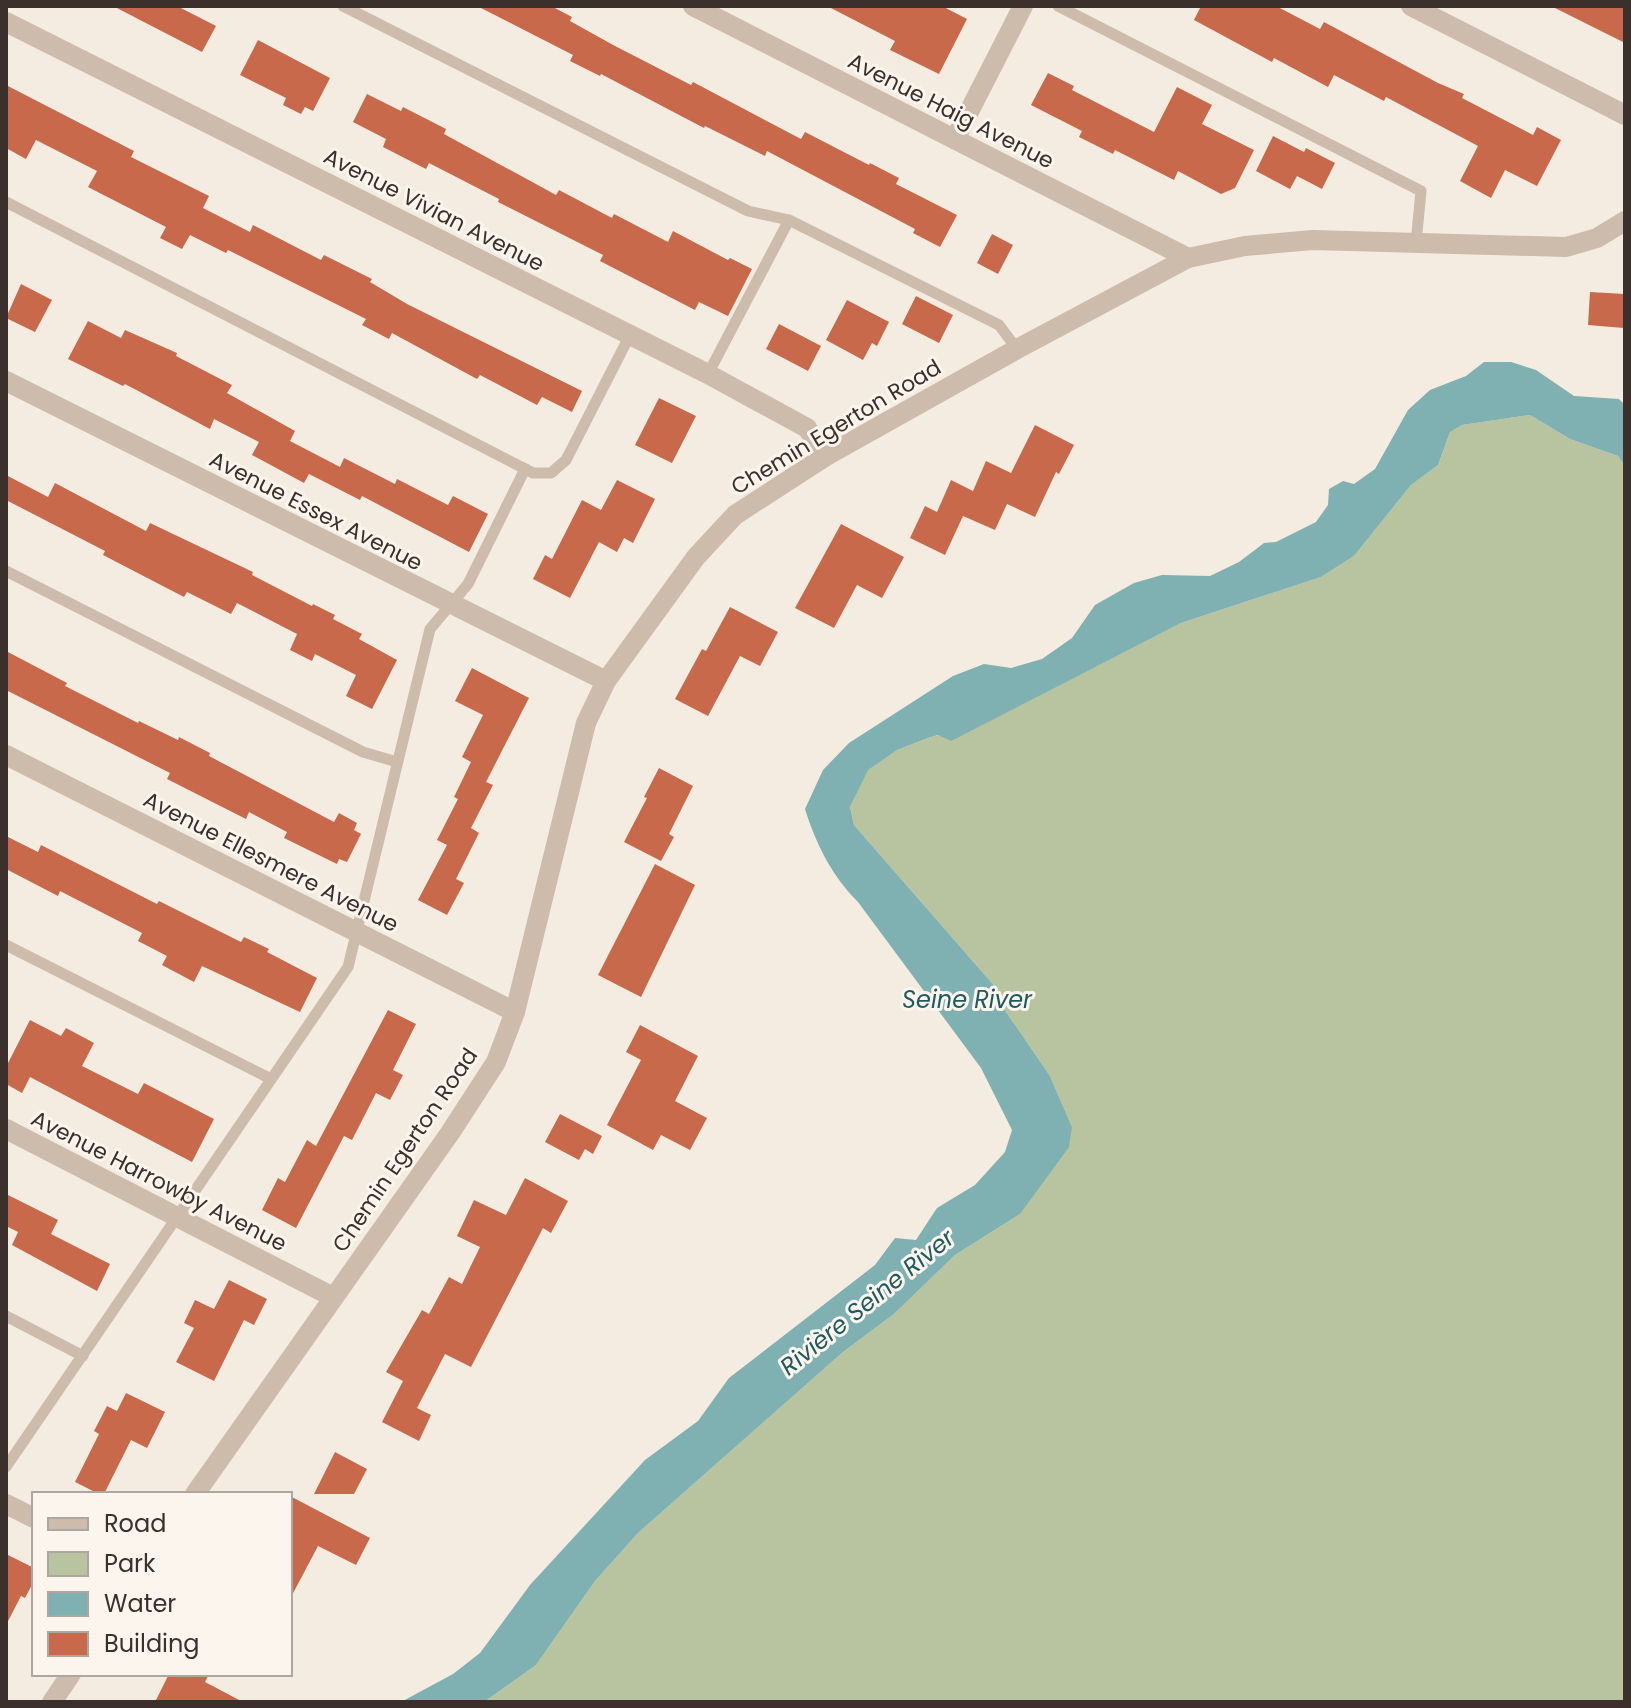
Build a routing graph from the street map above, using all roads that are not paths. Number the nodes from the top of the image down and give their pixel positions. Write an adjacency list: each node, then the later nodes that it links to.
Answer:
1 (343, 6): 10 (lane)
2 (693, 6): 8 (street, Avenue Haig Avenue)
3 (1023, 6): 8 (street)
4 (1058, 6): 12 (lane)
5 (1411, 6): 7 (street)
6 (6, 22): 14 (street, Avenue Vivian Avenue)
7 (1625, 115)
8 (955, 139): 13 (street, Avenue Haig Avenue)
9 (6, 202): 19 (lane)
10 (789, 220): 15 (lane); 16 (lane)
11 (1625, 221): 12 (street, Chemin Egerton Road)
12 (1416, 243): 13 (street, Chemin Egerton Road)
13 (1188, 258): 15 (street, Chemin Egerton Road)
14 (630, 335): 16 (street, Avenue Vivian Avenue); 19 (lane)
15 (1017, 349): 18 (street, Chemin Egerton Road)
16 (708, 374): 18 (street, Avenue Vivian Avenue)
17 (6, 381): 21 (street, Avenue Essex Avenue)
18 (826, 456): 22 (street, Chemin Egerton Road)
19 (525, 469): 21 (lane)
20 (6, 571): 24 (lane)
21 (449, 604): 22 (street, Avenue Essex Avenue); 24 (lane)
22 (606, 681): 27 (street, Chemin Egerton Road)
23 (6, 755): 25 (street, Avenue Ellesmere Avenue)
24 (397, 762): 25 (lane)
25 (355, 932): 27 (street, Avenue Ellesmere Avenue); 28 (lane)
26 (6, 945): 28 (lane)
27 (515, 1012): 31 (street, Chemin Egerton Road)
28 (271, 1079): 30 (lane)
29 (6, 1129): 30 (street, Avenue Harrowby Avenue)
30 (176, 1216): 31 (street, Avenue Harrowby Avenue); 33 (lane)
31 (333, 1297): 35 (street, Chemin Egerton Road)
32 (6, 1316): 33 (lane)
33 (83, 1356): 34 (lane)
34 (6, 1467)
35 (196, 1492)
36 (6, 1504): 37 (street)
37 (32, 1517)
38 (70, 1676): 39 (street)
39 (52, 1702)

